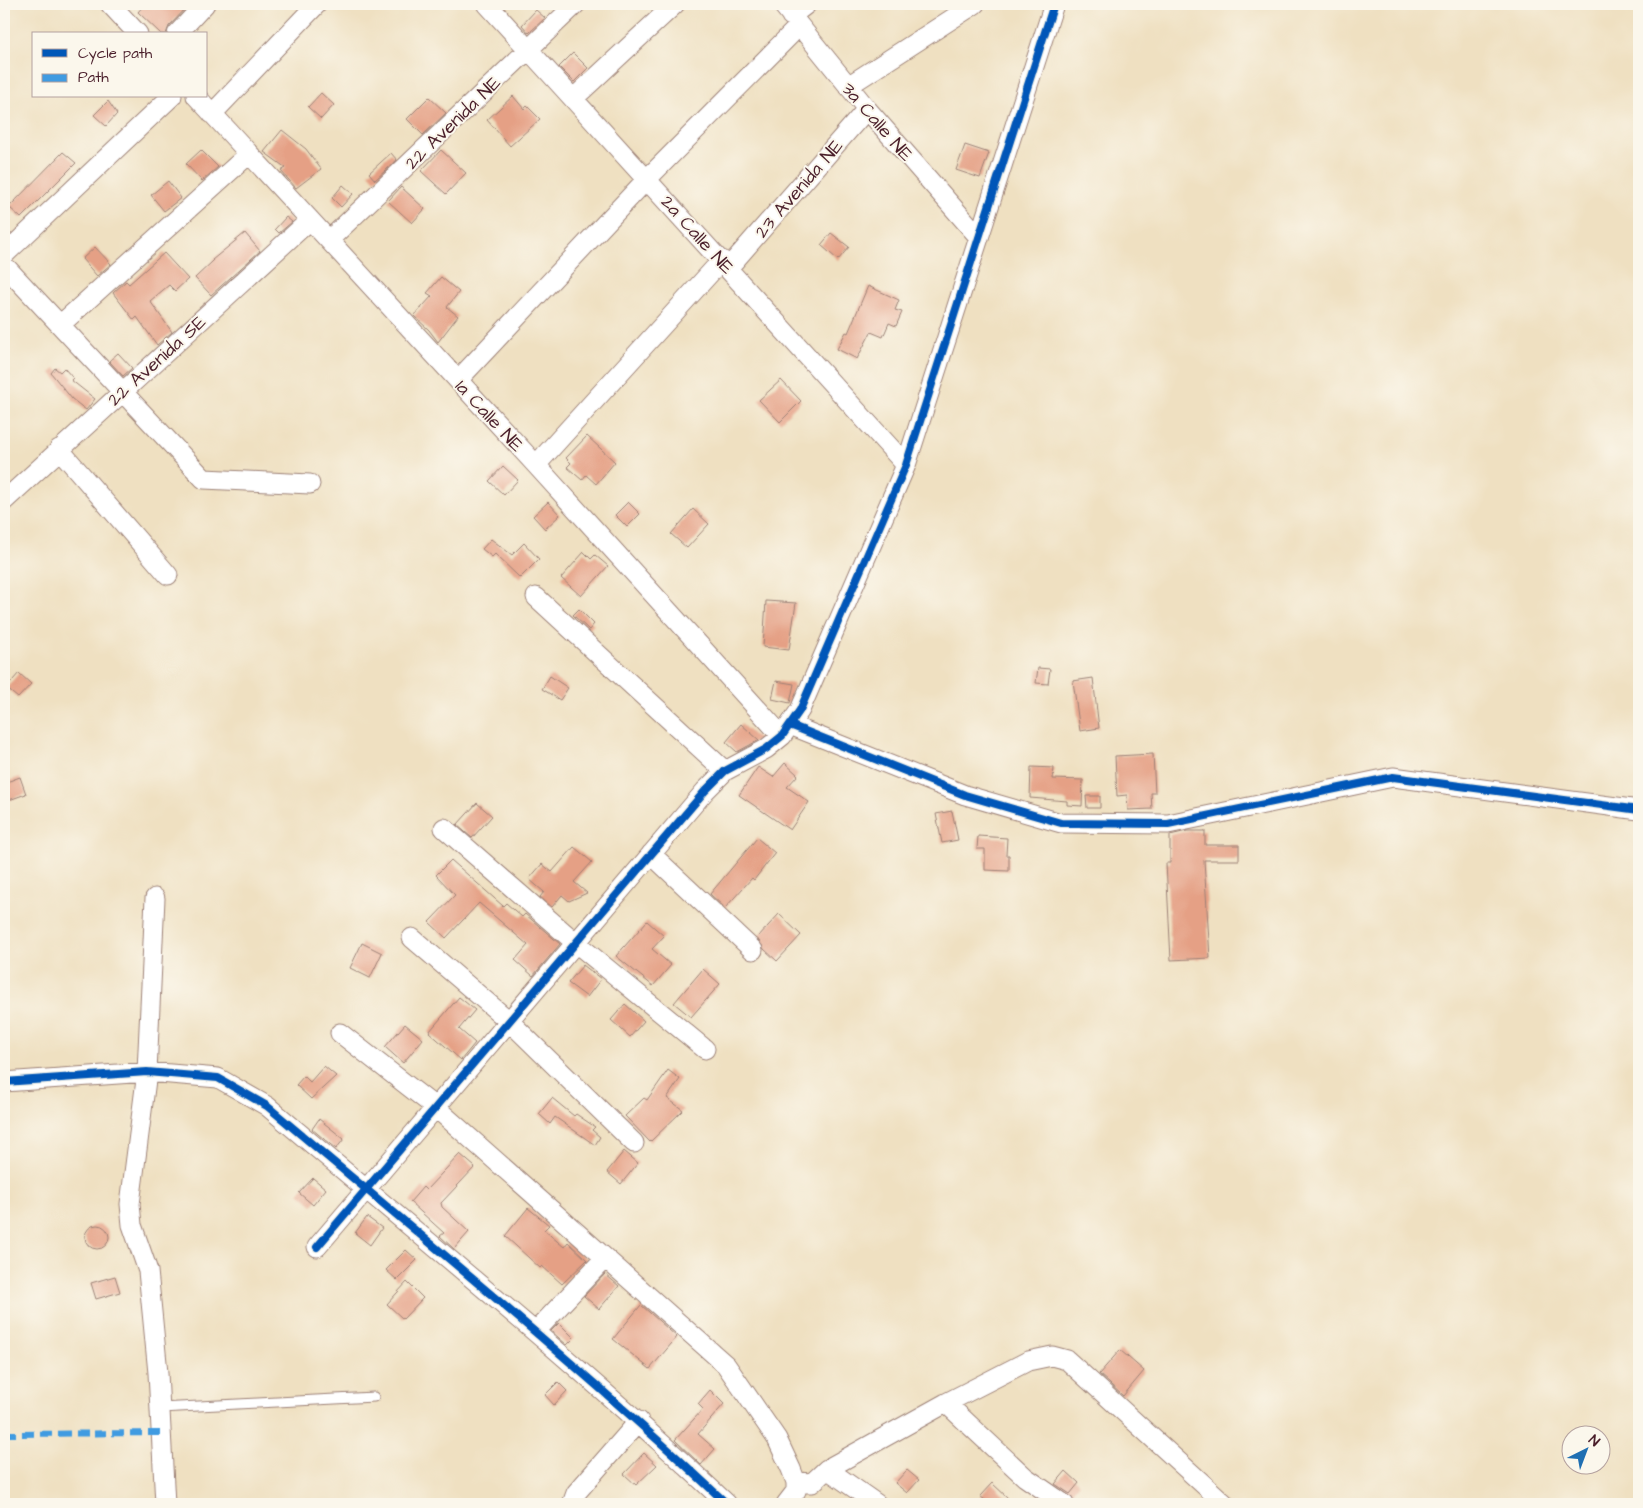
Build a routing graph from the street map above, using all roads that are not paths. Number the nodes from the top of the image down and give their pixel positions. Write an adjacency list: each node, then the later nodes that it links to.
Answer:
1 (110, 4): 11 (street)
2 (205, 4): 12 (street)
3 (317, 4): 19 (street)
4 (487, 4): 13 (street, 2a Calle NE)
5 (576, 4): 13 (street, 22 Avenida NE)
6 (675, 4): 17 (street)
7 (807, 4): 10 (street)
8 (975, 4): 14 (street)
9 (1054, 4): 23 (street)
10 (791, 15): 14 (street, 3a Calle NE); 21 (street)
11 (136, 32)
12 (180, 32)
13 (529, 49): 17 (street, 2a Calle NE); 24 (street, 22 Avenida NE)
14 (848, 86): 18 (street, 3a Calle NE)
15 (170, 98): 25 (street)
16 (198, 98): 19 (street, 1a Calle NE)
17 (574, 98): 21 (street, 2a Calle NE)
18 (867, 109): 23 (street, 3a Calle NE); 26 (street, 23 Avenida NE)
19 (212, 114): 20 (street, 1a Calle NE)
20 (249, 154): 22 (street, 1a Calle NE); 28 (street)
21 (647, 178): 26 (street, 2a Calle NE); 29 (street)
22 (310, 220): 24 (street, 1a Calle NE); 30 (street, 22 Avenida SE)
23 (978, 236): 33 (street)
24 (328, 240): 29 (street, 1a Calle NE)
25 (4, 255)
26 (725, 264): 32 (street, 23 Avenida NE); 33 (street, 2a Calle NE)
27 (4, 265): 28 (street)
28 (60, 325): 30 (street)
29 (458, 380): 32 (street, 1a Calle NE)
30 (122, 391): 31 (street, 22 Avenida SE); 34 (street)
31 (59, 450): 35 (street, 22 Avenida SE); 36 (street)
32 (536, 465): 38 (street, 1a Calle NE)
33 (906, 465): 38 (street)
34 (310, 484)
35 (4, 501)
36 (168, 575)
37 (536, 597): 39 (street)
38 (786, 731): 39 (street); 40 (street)
39 (725, 771): 42 (street)
40 (1639, 810)
41 (444, 828): 45 (street)
42 (651, 854): 45 (street); 46 (street)
43 (155, 898): 50 (street)
44 (412, 938): 47 (street)
45 (576, 943): 47 (street); 49 (street)
46 (753, 950)
47 (509, 1021): 52 (street); 53 (street)
48 (340, 1033): 52 (street)
49 (705, 1049)
50 (147, 1072): 51 (street); 54 (street); 60 (street)
51 (4, 1082)
52 (435, 1107): 54 (street); 56 (street)
53 (634, 1143)
54 (366, 1190): 55 (street); 57 (street)
55 (317, 1247)
56 (605, 1258): 57 (street); 63 (street)
57 (536, 1331): 61 (street)
58 (374, 1397): 60 (lane)
59 (946, 1402): 62 (street); 69 (street); 70 (street)
60 (160, 1408): 64 (street)
61 (639, 1421): 65 (street); 66 (street)
62 (827, 1469): 63 (street); 68 (street)
63 (796, 1482): 67 (street)
64 (165, 1504)
65 (572, 1504)
66 (727, 1504)
67 (786, 1504)
68 (877, 1504)
69 (1064, 1504)
70 (1225, 1504)

